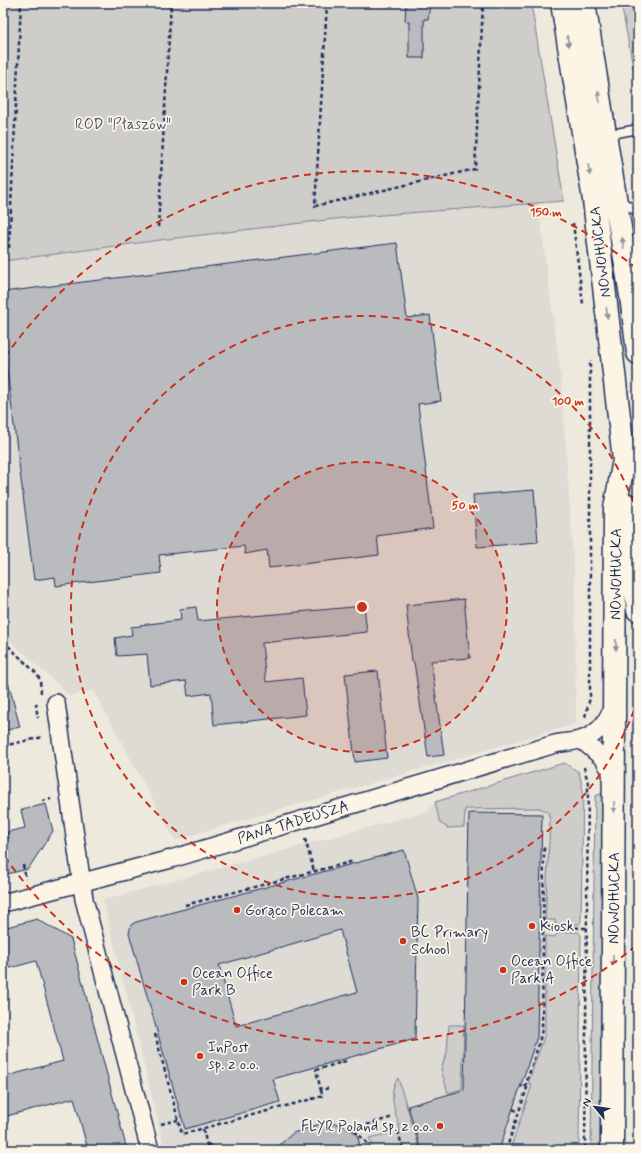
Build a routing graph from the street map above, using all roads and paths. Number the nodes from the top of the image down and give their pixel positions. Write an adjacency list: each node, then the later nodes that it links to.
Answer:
1 (21, 3): 13 (path)
2 (171, 3): 12 (path)
3 (326, 3): 4 (path)
4 (483, 3)
5 (562, 3): 18 (main road, NOWOHUCKA, one-way to 18)
6 (584, 3): 8 (main road, NOWOHUCKA, one-way to 6)
7 (638, 129): 8 (lane)
8 (606, 135): 9 (main road, NOWOHUCKA)
9 (616, 198): 10 (lane); 14 (main road, NOWOHUCKA, one-way to 9)
10 (638, 212)
11 (572, 223): 15 (path)
12 (158, 227)
13 (9, 248)
14 (634, 289): 16 (main road, NOWOHUCKA)
15 (584, 308)
16 (638, 353)
17 (590, 354): 25 (path)
18 (624, 460): 19 (main road); 22 (main road, NOWOHUCKA, one-way to 22)
19 (638, 610)
20 (3, 641): 21 (path)
21 (39, 696)
22 (616, 698): 28 (street, PANA TADEUSZA); 31 (main road, NOWOHUCKA)
23 (38, 700): 26 (path)
24 (56, 703): 39 (street)
25 (585, 718)
26 (42, 724)
27 (48, 736): 29 (path)
28 (582, 740): 31 (street); 39 (street, PANA TADEUSZA)
29 (3, 746)
30 (583, 763): 45 (path)
31 (615, 780): 67 (main road, NOWOHUCKA, one-way to 67)
32 (56, 799): 33 (path)
33 (42, 801)
34 (305, 839): 38 (path)
35 (544, 847): 44 (path)
36 (354, 861): 38 (path)
37 (23, 865): 40 (path)
38 (314, 871): 42 (path)
39 (81, 883): 41 (street, PANA TADEUSZA); 60 (street)
40 (27, 884)
41 (3, 903)
42 (185, 905)
43 (540, 927): 44 (path)
44 (544, 927): 45 (path); 49 (path)
45 (587, 928): 66 (path)
46 (155, 1034): 55 (path)
47 (346, 1061): 51 (path)
48 (521, 1086): 49 (path)
49 (525, 1087): 53 (path)
50 (328, 1088): 51 (path)
51 (322, 1090): 57 (path)
52 (513, 1109): 53 (path)
53 (519, 1112): 65 (path)
54 (393, 1117): 63 (path)
55 (178, 1120): 56 (path); 57 (path)
56 (154, 1126)
57 (203, 1129): 59 (path)
58 (398, 1131): 64 (path)
59 (207, 1144): 61 (path); 62 (path)
60 (150, 1150)
61 (208, 1150)
62 (220, 1150)
63 (370, 1150)
64 (403, 1150)
65 (506, 1150)
66 (585, 1150)
67 (612, 1150)

